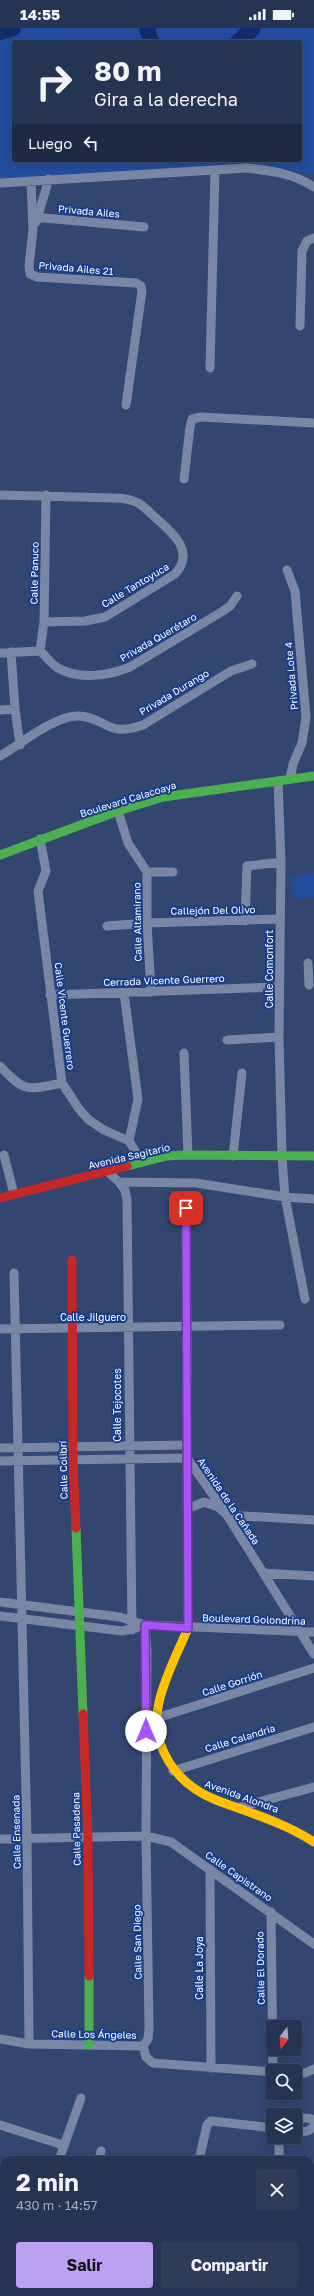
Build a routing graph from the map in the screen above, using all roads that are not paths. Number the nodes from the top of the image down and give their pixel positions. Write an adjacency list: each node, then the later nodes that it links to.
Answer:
1 (215, 170): 2 (street); 5 (street); 10 (street)
2 (49, 179): 3 (street); 6 (street, Privada Ailes 21)
3 (31, 180): 4 (street); 6 (street, Privada Ailes 21)
4 (0, 182)
5 (314, 187)
6 (35, 217): 7 (street, Privada Ailes); 11 (street, Privada Ailes 21)
7 (144, 226)
8 (314, 238): 9 (street)
9 (300, 326)
10 (210, 368)
11 (126, 405)
12 (314, 423): 13 (street)
13 (184, 479)
14 (0, 495): 15 (street, Calle Tantoyuca)
15 (46, 496): 18 (street, Calle Panuco); 18 (street, Calle Tantoyuca)
16 (287, 570): 28 (street, Privada Lote 4)
17 (237, 596): 19 (street, Privada Querétaro)
18 (44, 622): 19 (street, Calle Panuco)
19 (40, 650): 20 (street)
20 (12, 652): 21 (street); 23 (street)
21 (0, 653)
22 (252, 664): 25 (street, Privada Durango)
23 (15, 709): 24 (street); 25 (street)
24 (0, 710)
25 (20, 745): 26 (street, Privada Durango)
26 (0, 756)
27 (314, 776): 28 (street, Boulevard Calacoaya)
28 (290, 779): 29 (street, Boulevard Calacoaya)
29 (278, 781): 30 (street, Boulevard Calacoaya); 33 (street, Calle Comonfort)
30 (118, 811): 31 (street, Boulevard Calacoaya); 34 (street, Calle Altamirano)
31 (40, 839): 32 (street, Boulevard Calacoaya); 46 (street, Calle Vicente Guerrero)
32 (0, 855)
33 (281, 862): 36 (street, Calle Comonfort); 37 (street)
34 (147, 872): 35 (street); 38 (street, Calle Altamirano)
35 (173, 872)
36 (280, 919): 37 (street, Callejón Del Olivo); 43 (street, Calle Comonfort)
37 (245, 921): 38 (street, Callejón Del Olivo)
38 (147, 923): 39 (street, Callejón Del Olivo); 44 (street, Calle Altamirano)
39 (107, 926)
40 (308, 963): 41 (street)
41 (311, 973): 42 (street)
42 (309, 985)
43 (279, 987): 44 (street, Cerrada Vicente Guerrero); 47 (street, Calle Comonfort)
44 (151, 992): 45 (street, Cerrada Vicente Guerrero)
45 (124, 993): 46 (street, Cerrada Vicente Guerrero); 53 (street)
46 (50, 995): 52 (street, Calle Vicente Guerrero)
47 (279, 1037): 48 (street); 58 (street, Calle Comonfort)
48 (227, 1040)
49 (184, 1053): 54 (street)
50 (0, 1066): 52 (street)
51 (242, 1073): 56 (street)
52 (62, 1083): 53 (street, Calle Vicente Guerrero)
53 (129, 1141): 59 (street)
54 (188, 1154): 56 (street, Avenida Sagitario); 59 (street, Avenida Sagitario)
55 (4, 1155): 62 (street)
56 (233, 1156): 58 (street, Avenida Sagitario)
57 (314, 1156): 58 (street, Avenida Sagitario)
58 (282, 1157): 63 (street, Calle Comonfort)
59 (142, 1162): 60 (street, Avenida Sagitario)
60 (108, 1172): 61 (street); 62 (street, Avenida Sagitario)
61 (119, 1182): 63 (street); 72 (street, Calle Tejocotes)
62 (14, 1194): 64 (street, Avenida Sagitario)
63 (285, 1197): 65 (street); 69 (street, Calle Comonfort)
64 (0, 1198)
65 (314, 1199)
66 (186, 1208): 73 (street)
67 (72, 1260): 71 (street, Calle Colibrí)
68 (14, 1273): 75 (street, Calle Ensenada)
69 (304, 1299)
70 (280, 1325): 73 (street, Calle Jilguero)
71 (72, 1328): 72 (street, Calle Jilguero); 75 (street, Calle Jilguero); 78 (street, Calle Colibrí)
72 (127, 1328): 73 (street, Calle Jilguero); 77 (street, Calle Tejocotes)
73 (187, 1328): 76 (street)
74 (0, 1329): 75 (street, Calle Jilguero)
75 (16, 1329): 80 (street, Calle Ensenada)
76 (187, 1445): 77 (street); 81 (street)
77 (128, 1446): 78 (street); 82 (street, Calle Tejocotes)
78 (74, 1447): 80 (street); 84 (street, Calle Colibrí)
79 (0, 1448): 80 (street)
80 (17, 1448): 83 (street, Calle Ensenada)
81 (187, 1458): 82 (street, Avenida de la Cañada); 86 (street); 87 (street, Avenida de la Cañada)
82 (128, 1459): 84 (street, Avenida de la Cañada); 96 (street, Calle Tejocotes)
83 (17, 1460): 84 (street, Avenida de la Cañada); 85 (street, Avenida de la Cañada); 92 (street, Calle Ensenada)
84 (73, 1460): 93 (street, Calle Colibrí)
85 (0, 1461)
86 (189, 1508): 87 (street); 99 (street)
87 (227, 1515): 88 (street); 89 (street, Avenida de la Cañada)
88 (314, 1520)
89 (264, 1573): 90 (street); 101 (street, Avenida de la Cañada)
90 (314, 1576)
91 (0, 1602): 92 (street, Boulevard Golondrina)
92 (21, 1605): 93 (street, Boulevard Golondrina); 95 (street, Calle Ensenada)
93 (78, 1612): 96 (street, Boulevard Golondrina); 98 (street, Calle Pasadena)
94 (0, 1616): 95 (street, Boulevard Golondrina)
95 (22, 1619): 98 (street, Boulevard Golondrina); 113 (street, Calle Ensenada)
96 (132, 1619): 97 (street, Boulevard Golondrina); 100 (street, Calle Tejocotes)
97 (145, 1625): 99 (street, Boulevard Golondrina); 100 (street, Boulevard Golondrina); 110 (street, Calle San Diego)
98 (79, 1626): 100 (street, Boulevard Golondrina); 111 (street, Calle Pasadena)
99 (188, 1628): 101 (street, Boulevard Golondrina); 105 (street, Avenida Alondra)
100 (132, 1630)
101 (299, 1631): 102 (street, Boulevard Golondrina); 103 (street, Avenida de la Cañada)
102 (314, 1632)
103 (314, 1654)
104 (314, 1668): 105 (street, Calle Gorrión)
105 (157, 1718): 107 (street, Avenida Alondra)
106 (314, 1726): 107 (street, Calle Calandria)
107 (173, 1771): 109 (street, Avenida Alondra)
108 (314, 1787): 109 (street)
109 (240, 1806): 114 (street, Avenida Alondra)
110 (146, 1836): 111 (street, Calle Capistrano); 115 (street, Calle Capistrano); 121 (street, Calle San Diego)
111 (88, 1837): 113 (street, Calle Capistrano); 120 (street, Calle Pasadena)
112 (0, 1838): 113 (street, Calle Capistrano)
113 (27, 1838): 119 (street, Calle Ensenada)
114 (314, 1842)
115 (210, 1869): 116 (street, Calle Capistrano); 123 (street, Calle La Joya)
116 (271, 1912): 117 (street, Calle Capistrano); 122 (street, Calle El Dorado)
117 (314, 1944)
118 (0, 2039): 119 (street, Calle Los Ángeles)
119 (29, 2044): 120 (street, Calle Los Ángeles)
120 (89, 2045): 121 (street, Calle Los Ángeles)
121 (144, 2046): 123 (street, Calle Los Ángeles)
122 (273, 2064)
123 (211, 2068): 125 (street, Calle Los Ángeles)
124 (314, 2069): 126 (street)
125 (266, 2072)
126 (302, 2073)
127 (81, 2098): 134 (street)
128 (302, 2119): 130 (street)
129 (0, 2125): 134 (street)
130 (314, 2125): 132 (street)
131 (266, 2127): 136 (street)
132 (302, 2131)
133 (279, 2144): 137 (street)
134 (63, 2146): 135 (street)
135 (60, 2156)
136 (200, 2156)
137 (279, 2156)

